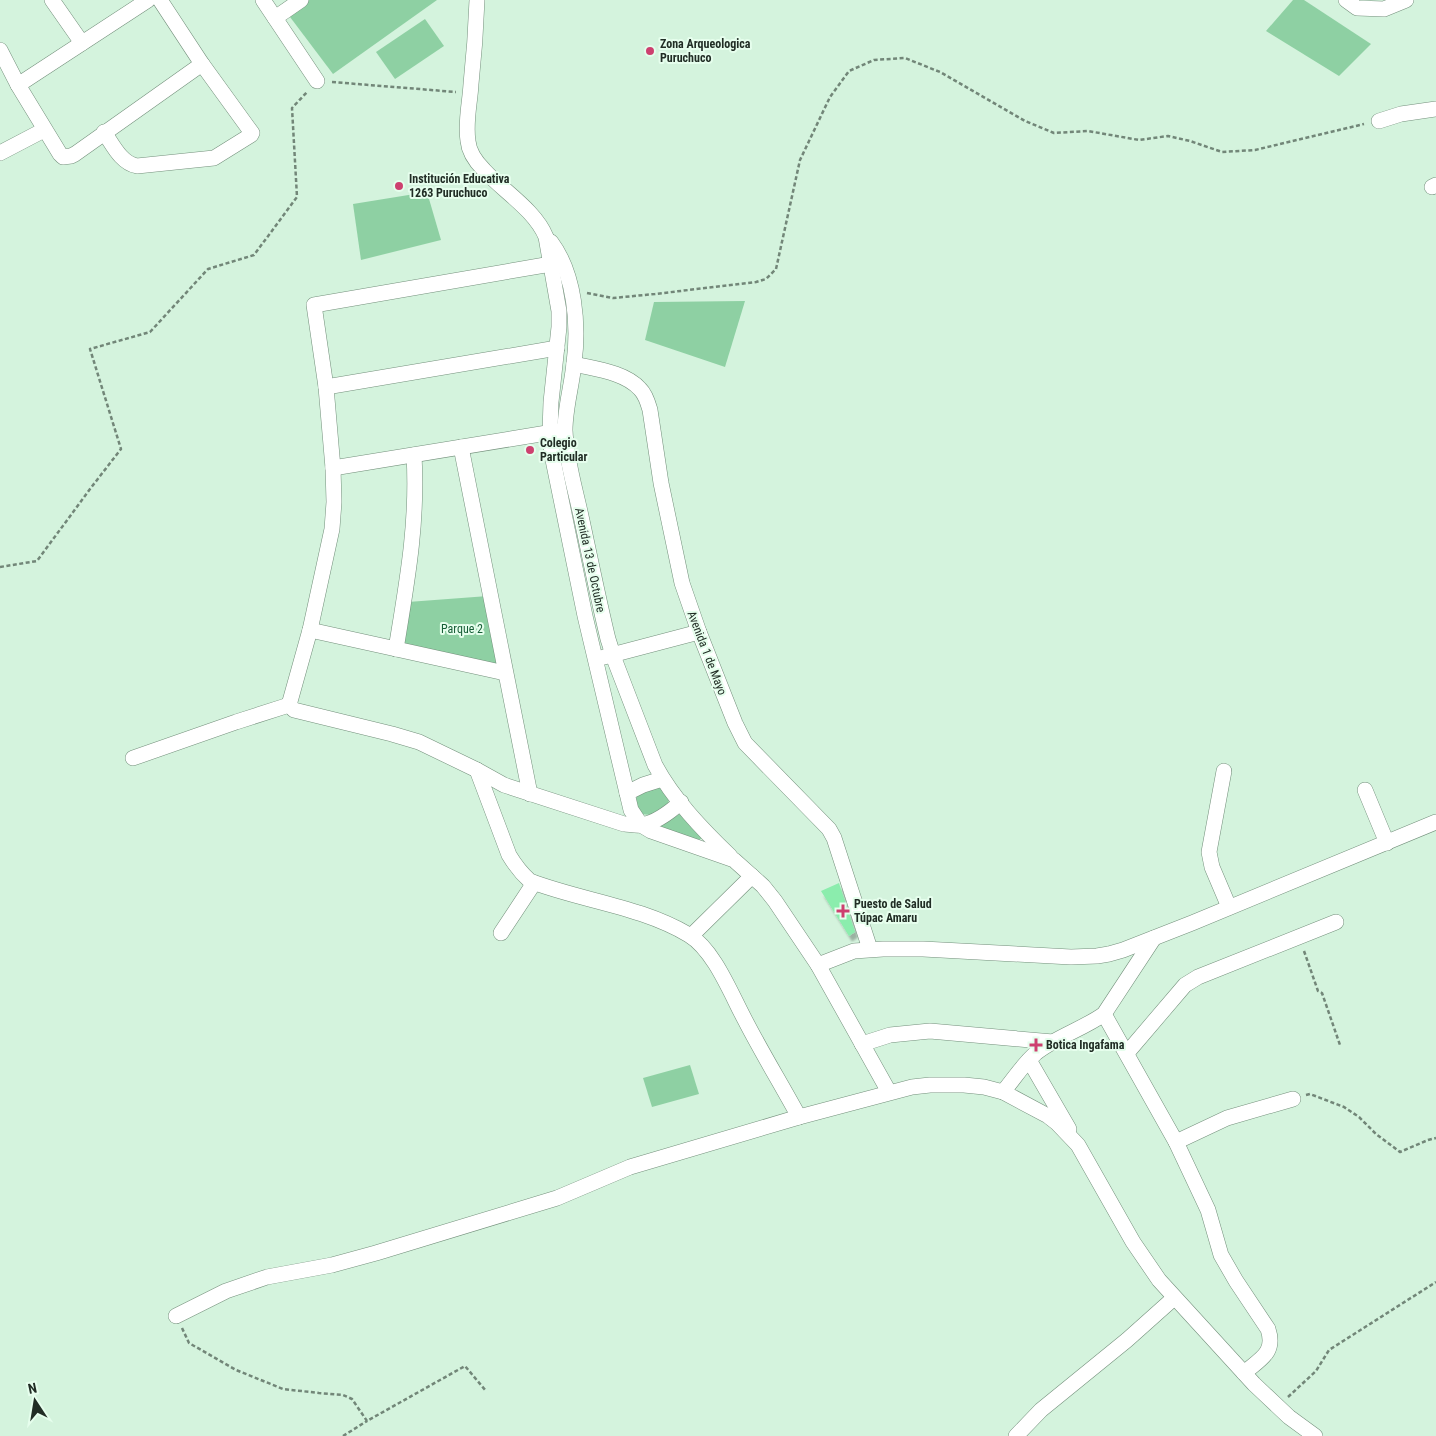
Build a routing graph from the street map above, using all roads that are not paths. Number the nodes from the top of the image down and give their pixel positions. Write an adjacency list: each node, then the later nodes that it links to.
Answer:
1 (52, 0): 10 (street)
2 (148, 0): 10 (street)
3 (160, 0): 12 (street)
4 (262, 0): 9 (street)
5 (301, 0): 9 (street)
6 (476, 0): 20 (street, Avenida 13 de Octubre)
7 (1346, 0): 8 (street)
8 (1406, 0)
9 (276, 18): 13 (street)
10 (82, 43): 14 (street)
11 (0, 50): 14 (street)
12 (202, 64): 18 (street); 18 (street)
13 (317, 81)
14 (18, 85): 17 (street)
15 (1436, 110): 16 (street)
16 (1379, 120)
17 (44, 130): 18 (street); 19 (street)
18 (104, 132)
19 (0, 153)
20 (543, 231): 21 (street); 23 (street, Avenida 13 de Octubre)
21 (551, 264): 22 (street); 24 (street)
22 (557, 348): 24 (street); 26 (street)
23 (574, 364): 25 (street, Avenida 13 de Octubre); 31 (street, Avenida 1 de Mayo)
24 (326, 387): 29 (street)
25 (565, 430): 26 (street); 33 (street, Avenida 13 de Octubre)
26 (550, 432): 27 (street); 34 (street)
27 (461, 447): 28 (street); 35 (street)
28 (414, 455): 29 (street); 32 (street)
29 (333, 468): 30 (street)
30 (310, 630): 32 (street); 36 (street)
31 (699, 632): 33 (street); 56 (street, Avenida 1 de Mayo)
32 (396, 649): 35 (street)
33 (613, 655): 34 (street); 40 (street, Avenida 13 de Octubre)
34 (595, 659): 42 (street)
35 (505, 673): 43 (street)
36 (288, 706): 37 (street); 38 (street)
37 (133, 758)
38 (477, 770): 43 (street); 50 (street)
39 (1224, 772): 51 (street)
40 (662, 778): 42 (street); 44 (street, Avenida 13 de Octubre)
41 (1364, 790): 47 (street)
42 (627, 793): 45 (street)
43 (530, 794): 45 (street)
44 (681, 802): 45 (street); 48 (street, Avenida 13 de Octubre)
45 (641, 825): 48 (street)
46 (1435, 826): 47 (street)
47 (1387, 843): 51 (street)
48 (734, 860): 49 (street, Avenida 13 de Octubre)
49 (752, 876): 54 (street); 57 (street, Avenida 13 de Octubre)
50 (534, 883): 53 (street); 54 (street)
51 (1229, 907): 55 (street)
52 (1336, 922): 61 (street)
53 (501, 933)
54 (691, 936): 66 (street)
55 (1154, 938): 56 (street); 58 (street)
56 (870, 949): 57 (street)
57 (818, 965): 60 (street, Avenida 13 de Octubre)
58 (1104, 1014): 59 (street); 61 (street)
59 (1053, 1042): 60 (street); 62 (street)
60 (862, 1044): 63 (street, Avenida 13 de Octubre)
61 (1127, 1053): 67 (street)
62 (1029, 1060): 64 (street); 68 (street)
63 (889, 1092): 64 (street); 66 (street)
64 (1003, 1092): 68 (street)
65 (1293, 1099): 67 (street)
66 (799, 1117): 70 (street)
67 (1176, 1142): 71 (street)
68 (1078, 1146): 69 (street)
69 (1174, 1298): 71 (street); 72 (street)
70 (176, 1316)
71 (1244, 1373): 73 (street)
72 (1016, 1436)
73 (1316, 1436)

